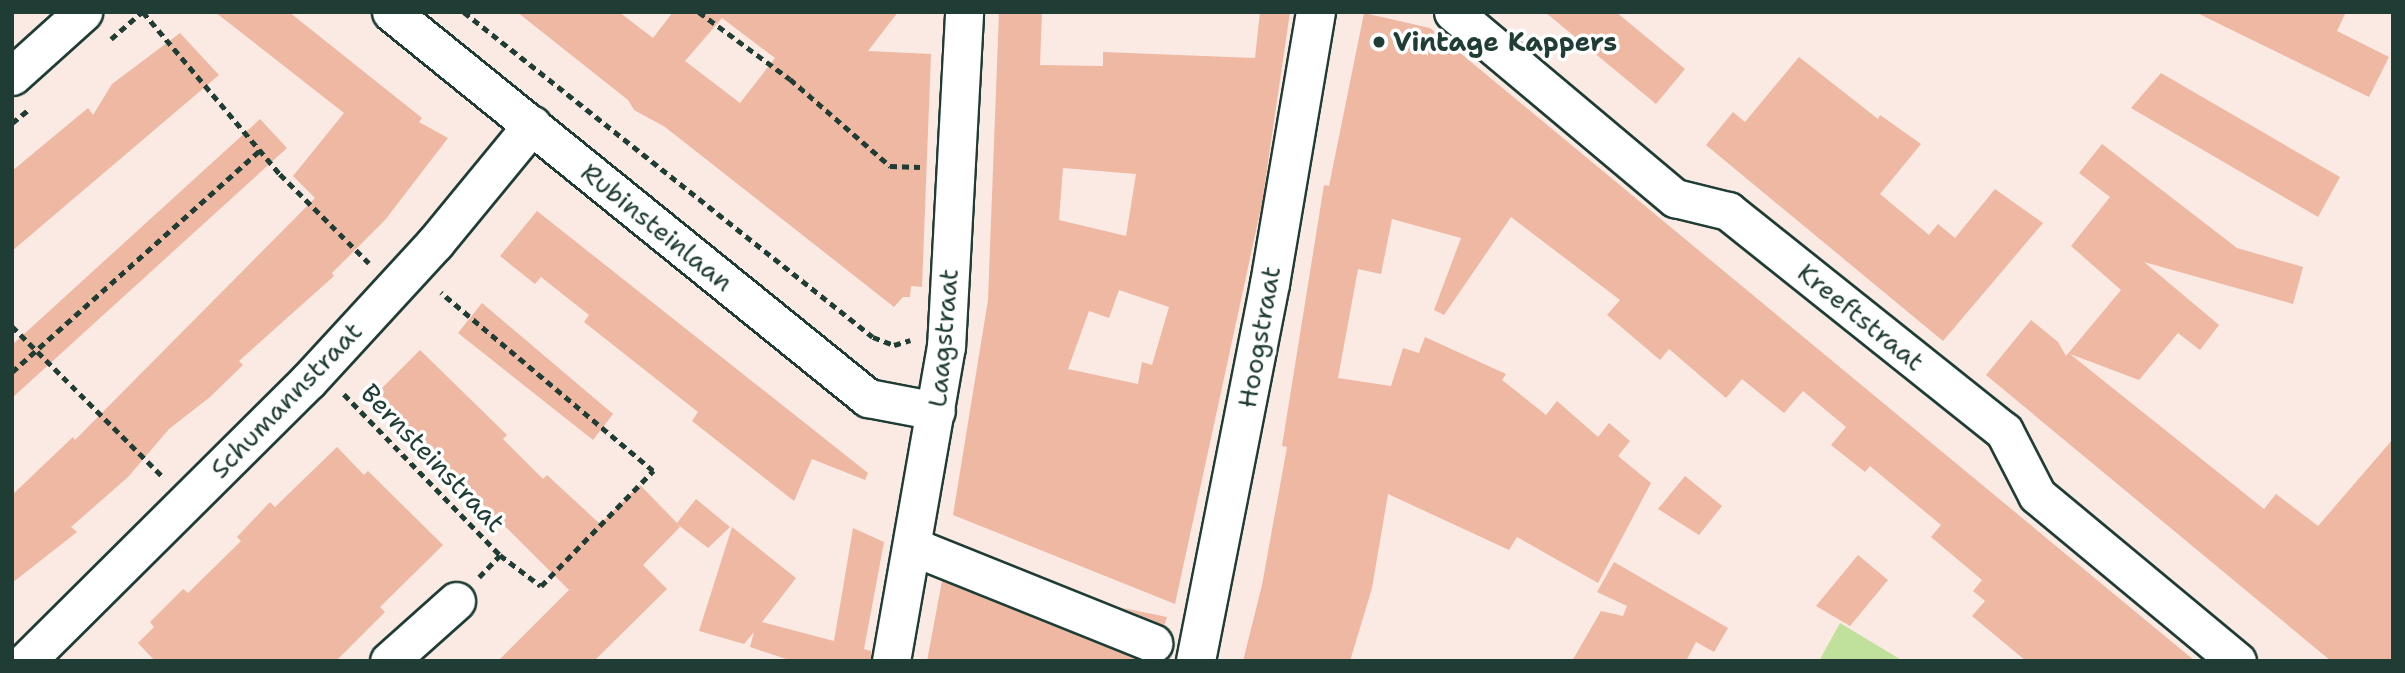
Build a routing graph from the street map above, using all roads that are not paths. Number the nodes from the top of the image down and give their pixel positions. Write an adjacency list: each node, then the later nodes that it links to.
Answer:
1 (83, 12): 6 (street)
2 (391, 12): 7 (street, Rubinsteinlaan)
3 (964, 12): 8 (street, Laagstraat)
4 (1316, 12): 15 (street, Hoogstraat)
5 (1453, 12): 16 (street, Kreeftstraat)
6 (12, 76)
7 (532, 125): 8 (street, Rubinsteinlaan); 12 (street, Schumannstraat)
8 (936, 411): 9 (street, Laagstraat)
9 (914, 547): 11 (street); 14 (street, Laagstraat)
10 (456, 601): 13 (street)
11 (1153, 643)
12 (26, 661)
13 (389, 661)
14 (891, 661)
15 (1196, 661)
16 (2237, 661)

